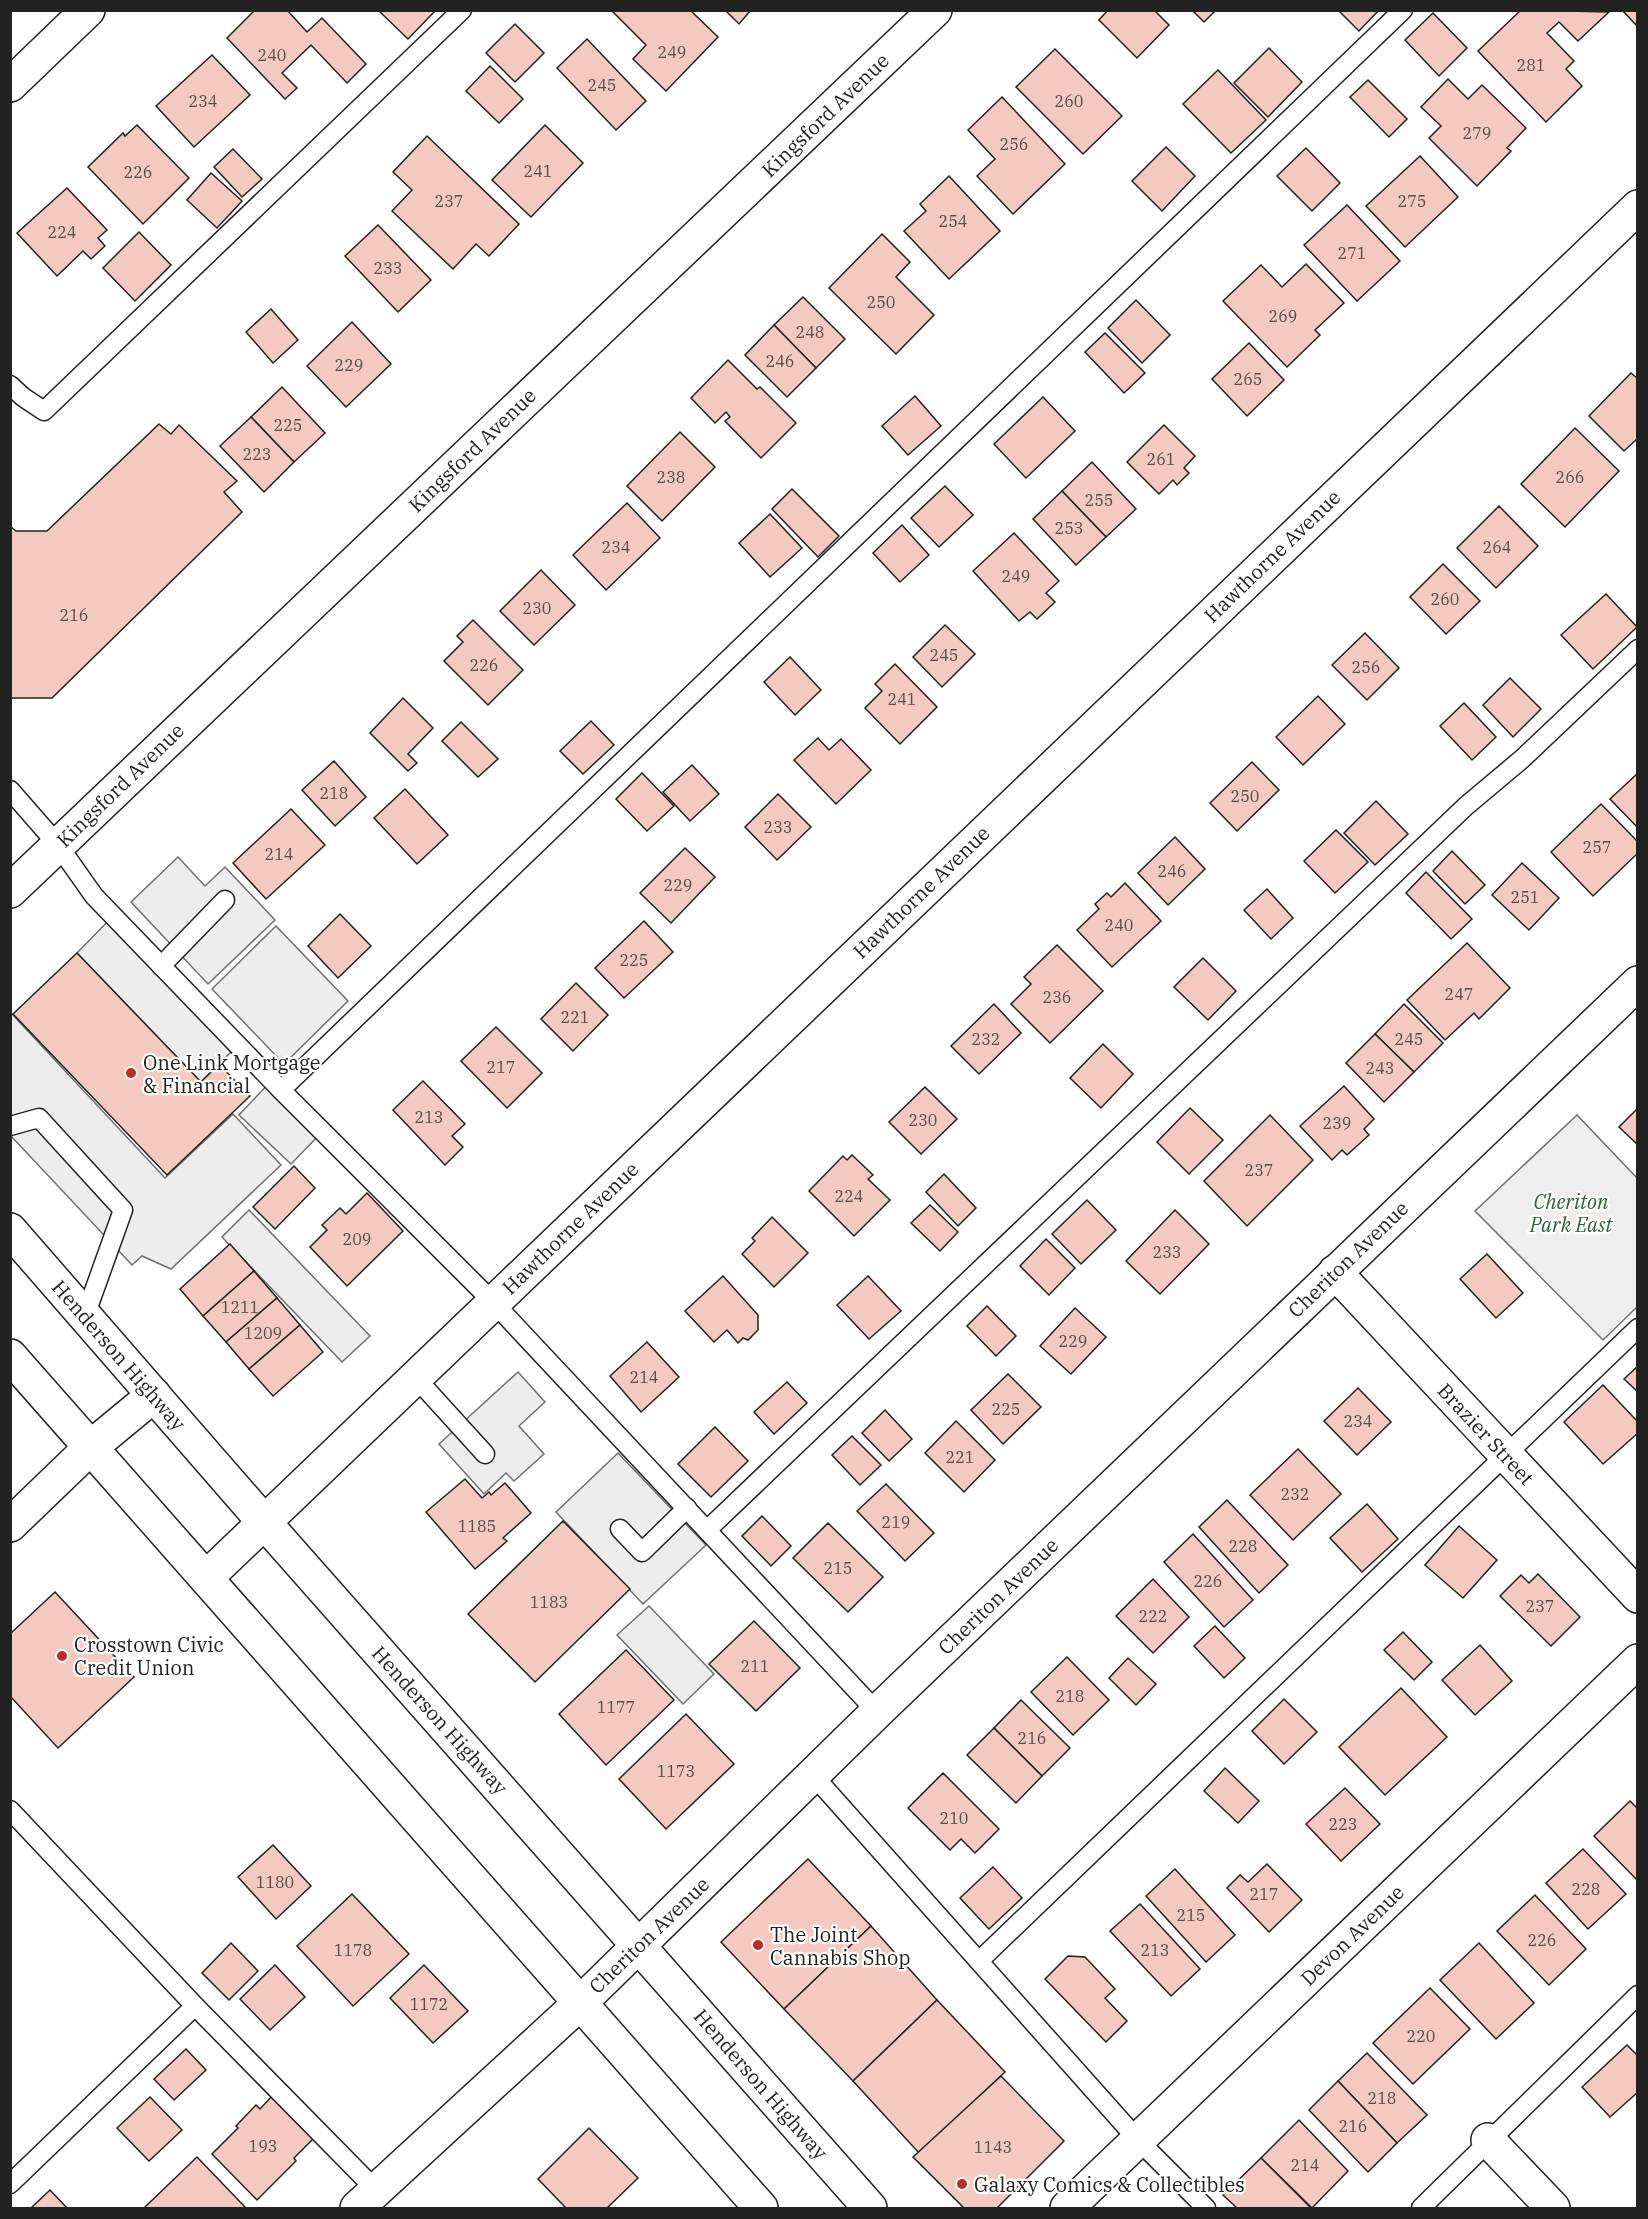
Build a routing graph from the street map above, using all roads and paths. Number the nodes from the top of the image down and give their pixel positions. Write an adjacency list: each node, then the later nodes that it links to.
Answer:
1 (88, 10): 5 (street)
2 (462, 10): 7 (lane)
3 (935, 10): 10 (street, Kingsford Avenue)
4 (1402, 10): 15 (lane)
5 (10, 85)
6 (1638, 207): 19 (street, Hawthorne Avenue)
7 (10, 384)
8 (1638, 649): 32 (lane)
9 (10, 790): 10 (lane)
10 (58, 845): 11 (street, Kingsford Avenue); 13 (lane)
11 (10, 891)
12 (225, 900): 13 (lane)
13 (161, 966): 15 (lane)
14 (1638, 983): 18 (street, Cheriton Avenue)
15 (281, 1090): 19 (lane)
16 (10, 1126): 20 (lane)
17 (10, 1230): 20 (street, Henderson Highway)
18 (1335, 1272): 27 (street, Brazier Street); 36 (street, Cheriton Avenue)
19 (493, 1302): 23 (street, Hawthorne Avenue); 28 (lane)
20 (85, 1316): 24 (street, Henderson Highway)
21 (1638, 1328): 27 (lane)
22 (10, 1356): 25 (street)
23 (415, 1377): 26 (lane); 29 (street, Hawthorne Avenue)
24 (154, 1395): 25 (street); 29 (street, Henderson Highway)
25 (91, 1447): 30 (street); 33 (street)
26 (485, 1454)
27 (1505, 1454): 34 (street, Brazier Street); 40 (lane)
28 (687, 1508): 31 (lane); 32 (lane)
29 (264, 1522): 33 (street, Hawthorne Avenue); 39 (street, Henderson Highway)
30 (10, 1525)
31 (620, 1529)
32 (707, 1530): 36 (lane)
33 (206, 1578): 42 (street)
34 (1638, 1596)
35 (1638, 1661): 44 (street, Devon Avenue)
36 (877, 1712): 37 (street, Cheriton Avenue)
37 (813, 1774): 39 (street, Cheriton Avenue); 40 (lane)
38 (10, 1810): 43 (lane)
39 (639, 1944): 42 (street, Cheriton Avenue); 49 (street, Henderson Highway)
40 (979, 1961): 44 (lane)
41 (1638, 1995): 45 (lane)
42 (579, 2004): 47 (street, Cheriton Avenue); 48 (street)
43 (195, 2006): 46 (lane); 47 (lane)
44 (1138, 2140): 50 (street, Devon Avenue); 51 (lane)
45 (1488, 2140): 52 (lane); 53 (street)
46 (10, 2184)
47 (367, 2199)
48 (761, 2208)
49 (870, 2208)
50 (1067, 2208)
51 (1206, 2208)
52 (1420, 2208)
53 (1553, 2208)

